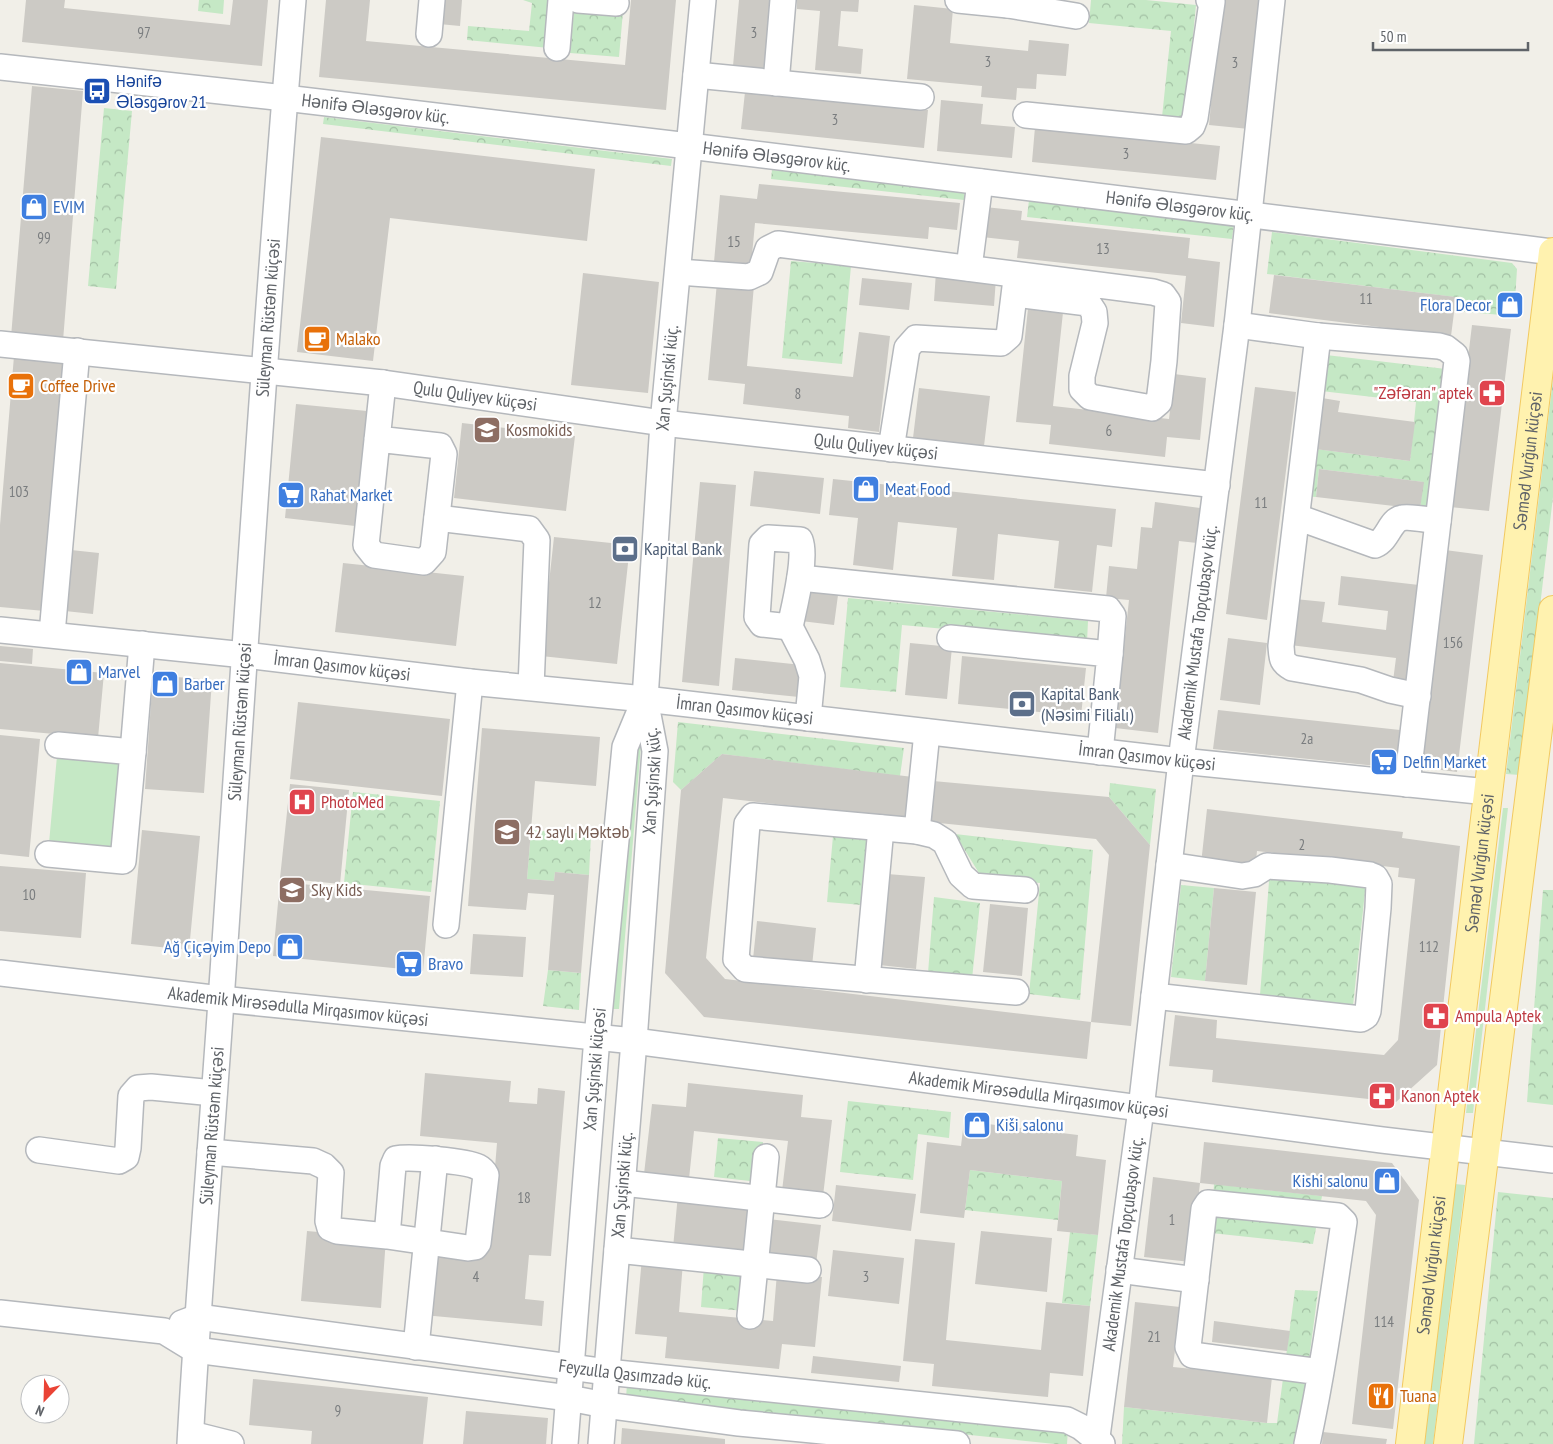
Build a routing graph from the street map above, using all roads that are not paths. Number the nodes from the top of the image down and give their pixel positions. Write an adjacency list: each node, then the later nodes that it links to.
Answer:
1 (293, 0): 19 (street, Süleyman Rüstəm küçəsi)
2 (432, 0): 13 (street)
3 (561, 0): 14 (street)
4 (578, 0): 10 (street)
5 (703, 0): 16 (street, Xan Şuşinski küç.)
6 (783, 0): 17 (street)
7 (958, 0): 11 (street)
8 (1209, 0): 20 (street)
9 (1272, 0): 23 (street, Akademik Mustafa Topçubaşov küç.)
10 (616, 3)
11 (1008, 3): 12 (street)
12 (1076, 16)
13 (429, 34)
14 (557, 48)
15 (0, 66): 19 (street, Hənifə Ələsgərov küç.)
16 (696, 76): 17 (street); 21 (street, Xan Şuşinski küç.)
17 (776, 83): 18 (street)
18 (921, 97)
19 (285, 98): 21 (street, Hənifə Ələsgərov küç.); 32 (street, Süleyman Rüstəm küçəsi)
20 (1026, 115)
21 (689, 146): 22 (street, Hənifə Ələsgərov küç.); 26 (street, Xan Şuşinski küç.)
22 (980, 182): 23 (street, Hənifə Ələsgərov küç.); 25 (street)
23 (1250, 214): 24 (street, Hənifə Ələsgərov küç.); 28 (street, Akademik Mustafa Topçubaşov küç.)
24 (1553, 252): 61 (main road, Səməd Vurğun küçəsi)
25 (969, 268): 26 (street); 27 (street)
26 (678, 272): 34 (street, Xan Şuşinski küç.)
27 (1016, 284): 27 (street); 36 (street)
28 (1237, 325): 29 (street); 37 (street, Akademik Mustafa Topçubaşov küç.)
29 (1318, 336): 38 (street); 40 (street)
30 (0, 344): 31 (street, Qulu Quliyev küçəsi)
31 (76, 351): 32 (street, Qulu Quliyev küçəsi); 45 (street)
32 (264, 370): 33 (street, Qulu Quliyev küçəsi); 48 (street, Süleyman Rüstəm küçəsi)
33 (383, 383): 34 (street, Qulu Quliyev küçəsi); 35 (street)
34 (663, 423): 36 (street, Qulu Quliyev küçəsi); 53 (street, Xan Şuşinski küç.)
35 (377, 440): 39 (street); 39 (street)
36 (891, 449): 37 (street, Qulu Quliyev küçəsi)
37 (1217, 485): 59 (street, Akademik Mustafa Topçubaşov küç.)
38 (1296, 517): 40 (street); 52 (street)
39 (437, 518): 51 (street)
40 (1438, 521): 52 (street)
41 (800, 578): 43 (street); 43 (street); 49 (street)
42 (1553, 610): 62 (main road)
43 (790, 627): 54 (street)
44 (0, 630): 45 (street, İmran Qasımov küçəsi)
45 (52, 634): 47 (street, İmran Qasımov küçəsi)
46 (950, 638): 49 (street)
47 (142, 644): 48 (street, İmran Qasımov küçəsi); 57 (street)
48 (245, 654): 50 (street, İmran Qasımov küçəsi); 73 (street, Süleyman Rüstəm küçəsi)
49 (1110, 654): 58 (street)
50 (470, 682): 51 (street, İmran Qasımov küçəsi); 68 (street)
51 (531, 687): 53 (street, İmran Qasımov küçəsi)
52 (1418, 696): 60 (street)
53 (645, 698): 54 (street, İmran Qasımov küçəsi); 74 (street, Xan Şuşinski küçəsi); 75 (street, Xan Şuşinski küç.)
54 (808, 718): 55 (street, İmran Qasımov küçəsi)
55 (927, 732): 58 (street, İmran Qasımov küçəsi); 64 (street)
56 (58, 745): 57 (street)
57 (133, 752): 65 (street)
58 (1100, 752): 59 (street, İmran Qasımov küçəsi)
59 (1181, 761): 60 (street, İmran Qasımov küçəsi); 66 (street, Akademik Mustafa Topçubaşov küç.)
60 (1407, 784): 61 (street, İmran Qasımov küçəsi)
61 (1488, 792): 62 (main road); 78 (main road, Səməd Vurğun küçəsi)
62 (1530, 797): 81 (main road)
63 (881, 828): 64 (street); 70 (street); 70 (street)
64 (917, 831): 67 (street)
65 (48, 854)
66 (1169, 865): 72 (street, Akademik Mustafa Topçubaşov küç.); 72 (street)
67 (1025, 890)
68 (446, 925)
69 (0, 973): 73 (street, Akademik Mirəsədulla Mirqasımov küçəsi)
70 (867, 980): 71 (street)
71 (1016, 992)
72 (1154, 996): 77 (street, Akademik Mustafa Topçubaşov küç.)
73 (221, 999): 74 (street, Akademik Mirəsədulla Mirqasımov küçəsi); 76 (street, Süleyman Rüstəm küçəsi)
74 (597, 1037): 75 (street, Akademik Mirəsədulla Mirqasımov küçəsi); 101 (street, Xan Şuşinski küçəsi)
75 (634, 1041): 77 (street, Akademik Mirəsədulla Mirqasımov küçəsi); 85 (street, Xan Şuşinski küç.)
76 (214, 1093): 79 (street); 80 (street, Süleyman Rüstəm küçəsi)
77 (1141, 1109): 78 (street, Akademik Mirəsədulla Mirqasımov küçəsi); 93 (street, Akademik Mustafa Topçubaşov küç.)
78 (1445, 1148): 81 (street, Akademik Mirəsədulla Mirqasımov küçəsi); 114 (main road, Səməd Vurğun küçəsi)
79 (39, 1150)
80 (210, 1152): 88 (street); 97 (street, Süleyman Rüstəm küçəsi)
81 (1484, 1153): 84 (street); 115 (main road)
82 (766, 1157): 86 (street)
83 (435, 1159): 88 (street); 89 (street); 89 (street)
84 (1553, 1160)
85 (623, 1183): 86 (street); 90 (street, Xan Şuşinski küç.)
86 (762, 1199): 87 (street); 91 (street)
87 (820, 1205)
88 (387, 1236): 89 (street)
89 (427, 1242): 99 (street)
90 (617, 1250): 91 (street); 102 (street, Xan Şuşinski küç.)
91 (756, 1264): 92 (street); 96 (street)
92 (808, 1270)
93 (1119, 1270): 94 (street); 108 (street, Akademik Mustafa Topçubaşov küç.)
94 (1196, 1280): 103 (street); 103 (street)
95 (0, 1313): 98 (street, Feyzulla Qasımzadə küç.)
96 (750, 1316)
97 (198, 1317): 98 (street, Feyzulla Qasımzadə küç.); 99 (street, Feyzulla Qasımzadə küç.); 100 (street, Süleyman Rüstəm küçəsi)
98 (164, 1331): 100 (street, Feyzulla Qasımzadə küç.)
99 (416, 1347): 101 (street, Feyzulla Qasımzadə küç.)
100 (195, 1350): 104 (street, Feyzulla Qasımzadə küç.); 107 (street, Süleyman Rüstəm küçəsi)
101 (571, 1368): 102 (street, Feyzulla Qasımzadə küç.); 104 (street, Xan Şuşinski küçəsi)
102 (608, 1372): 105 (street, Xan Şuşinski küç.); 108 (street, Feyzulla Qasımzadə küç.)
103 (1321, 1372): 113 (street)
104 (569, 1398): 105 (street, Feyzulla Qasımzadə küç.); 110 (street, Xan Şuşinski küçəsi)
105 (605, 1405): 106 (street, Feyzulla Qasımzadə küç.); 111 (street, Xan Şuşinski küç.)
106 (738, 1434): 112 (street, Feyzulla Qasımzadə küç.)
107 (191, 1439): 109 (street)
108 (1098, 1442)
109 (231, 1444)
110 (565, 1444)
111 (601, 1444)
112 (957, 1444)
113 (1307, 1444)
114 (1410, 1444)
115 (1448, 1444)

